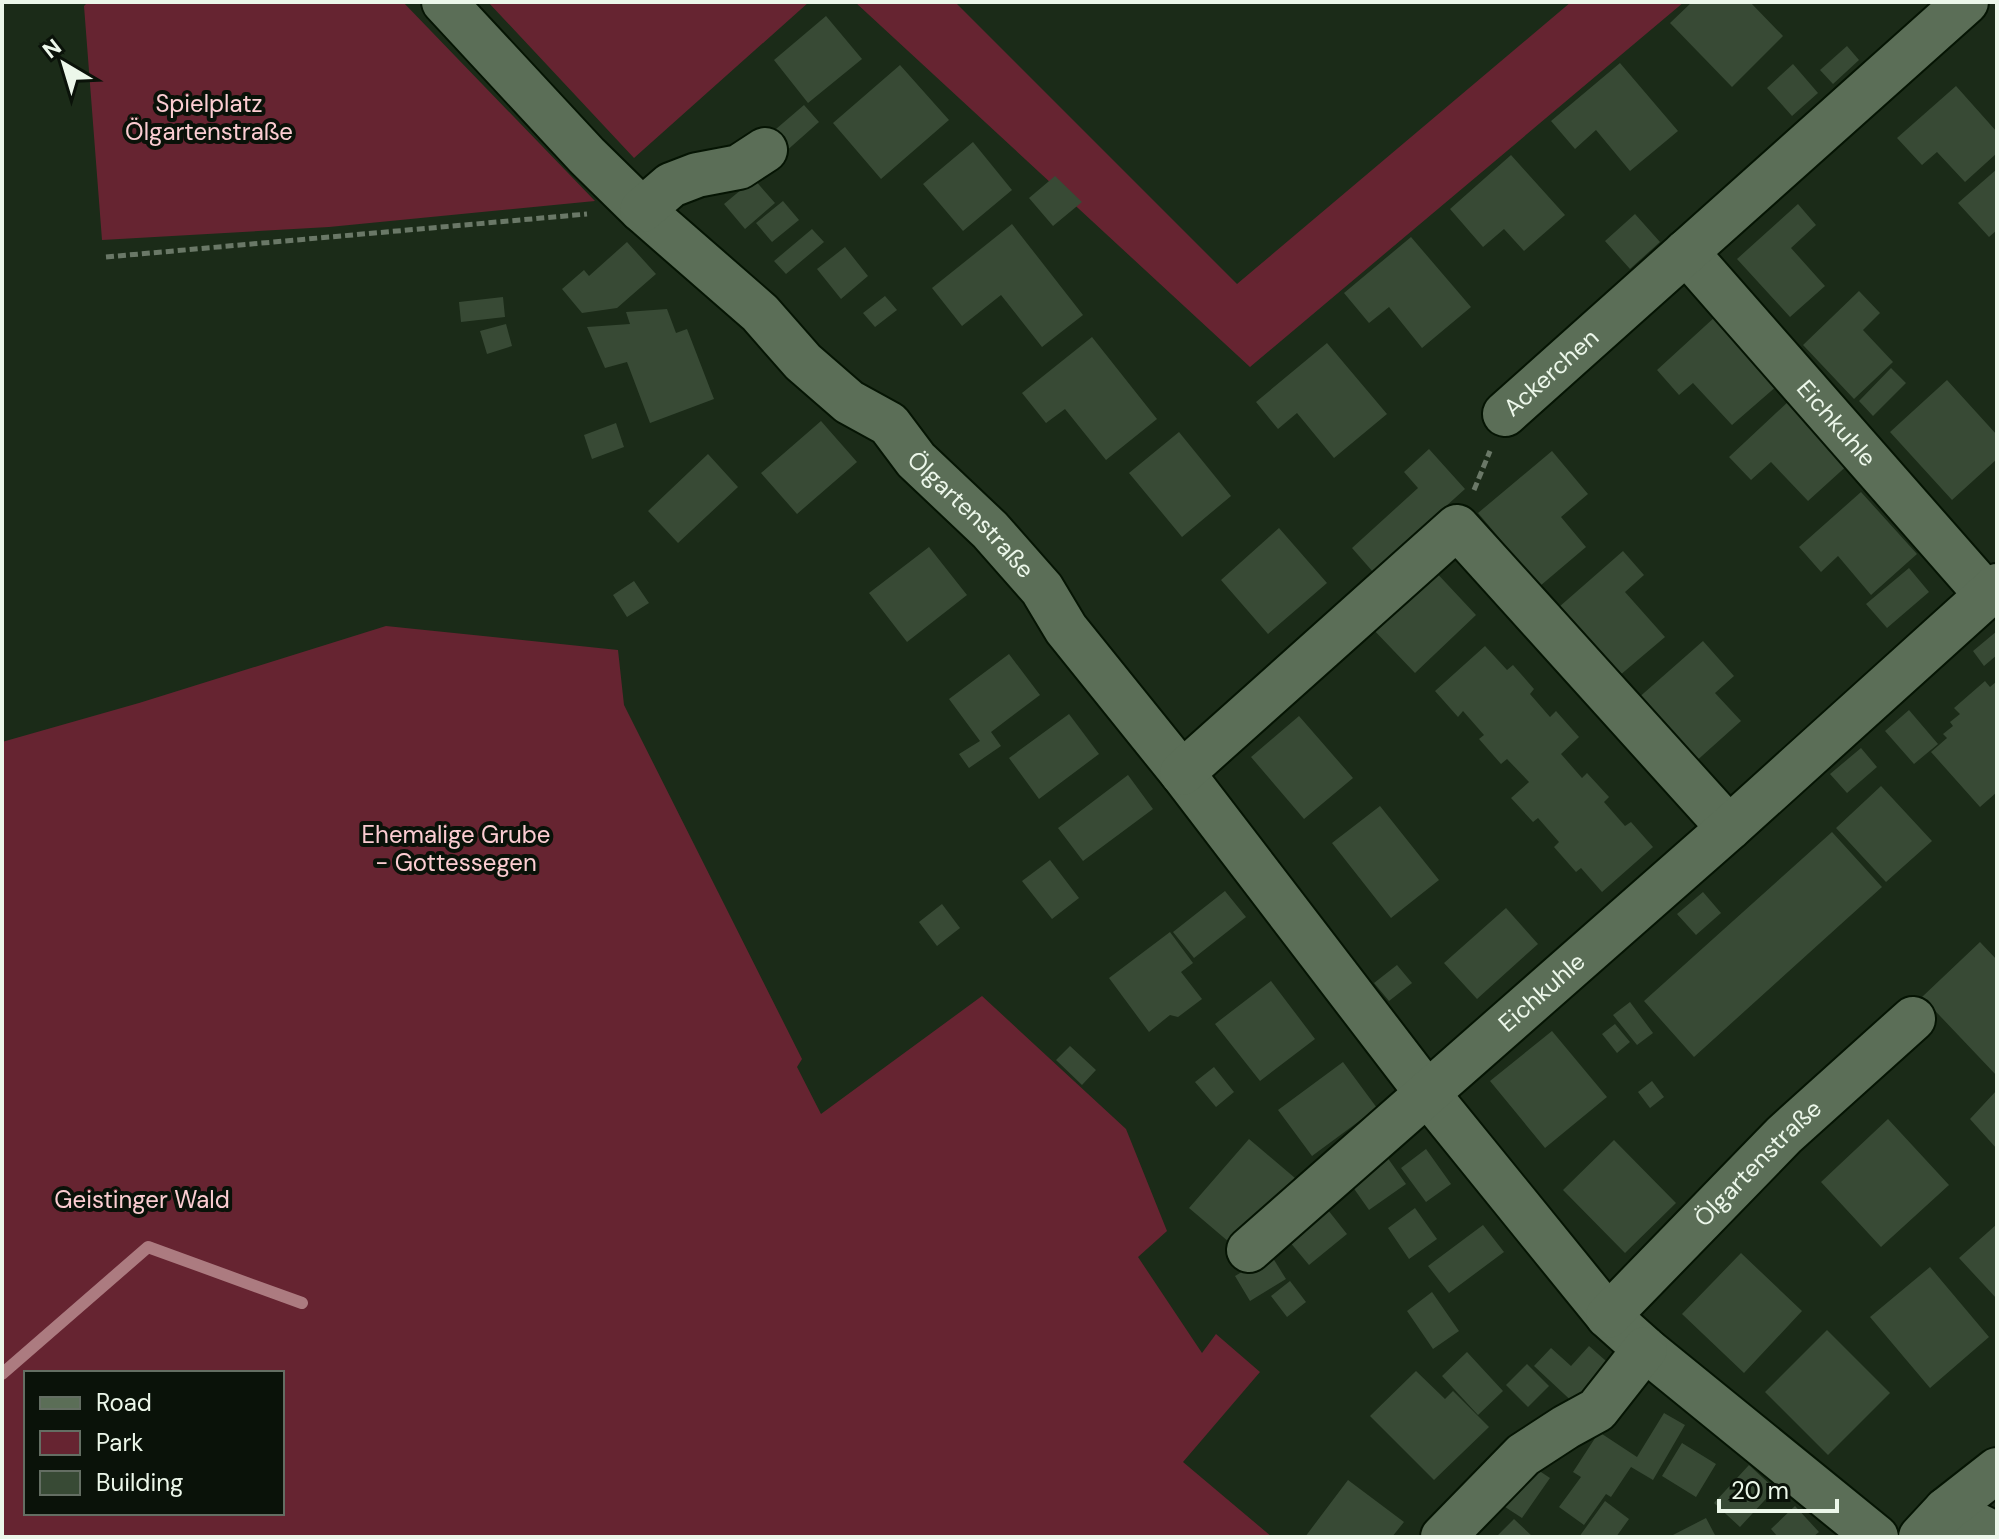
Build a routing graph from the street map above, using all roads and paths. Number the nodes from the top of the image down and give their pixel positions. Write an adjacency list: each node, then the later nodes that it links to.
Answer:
1 (444, 2): 4 (street, Ölgartenstraße)
2 (1966, 2): 5 (street, Ackerchen)
3 (765, 150): 4 (street)
4 (642, 210): 6 (path); 10 (street, Ölgartenstraße)
5 (1686, 252): 7 (street, Ackerchen); 9 (street, Eichkuhle)
6 (106, 257)
7 (1505, 414): 8 (path, Ackerchen)
8 (1457, 527): 10 (street); 11 (street)
9 (1992, 590): 11 (street, Eichkuhle)
10 (1182, 773): 13 (street, Ölgartenstraße)
11 (1729, 828): 13 (street, Eichkuhle)
12 (1913, 1019): 15 (street, Ölgartenstraße)
13 (1427, 1093): 14 (street); 15 (street, Ölgartenstraße)
14 (1249, 1250)
15 (1608, 1316): 16 (street, Ölgartenstraße)
16 (1645, 1349): 20 (street); 21 (street, Ölgartenstraße)
17 (1997, 1470): 18 (street)
18 (1934, 1524): 19 (street)
19 (1997, 1535)
20 (1443, 1537)
21 (1876, 1537)

